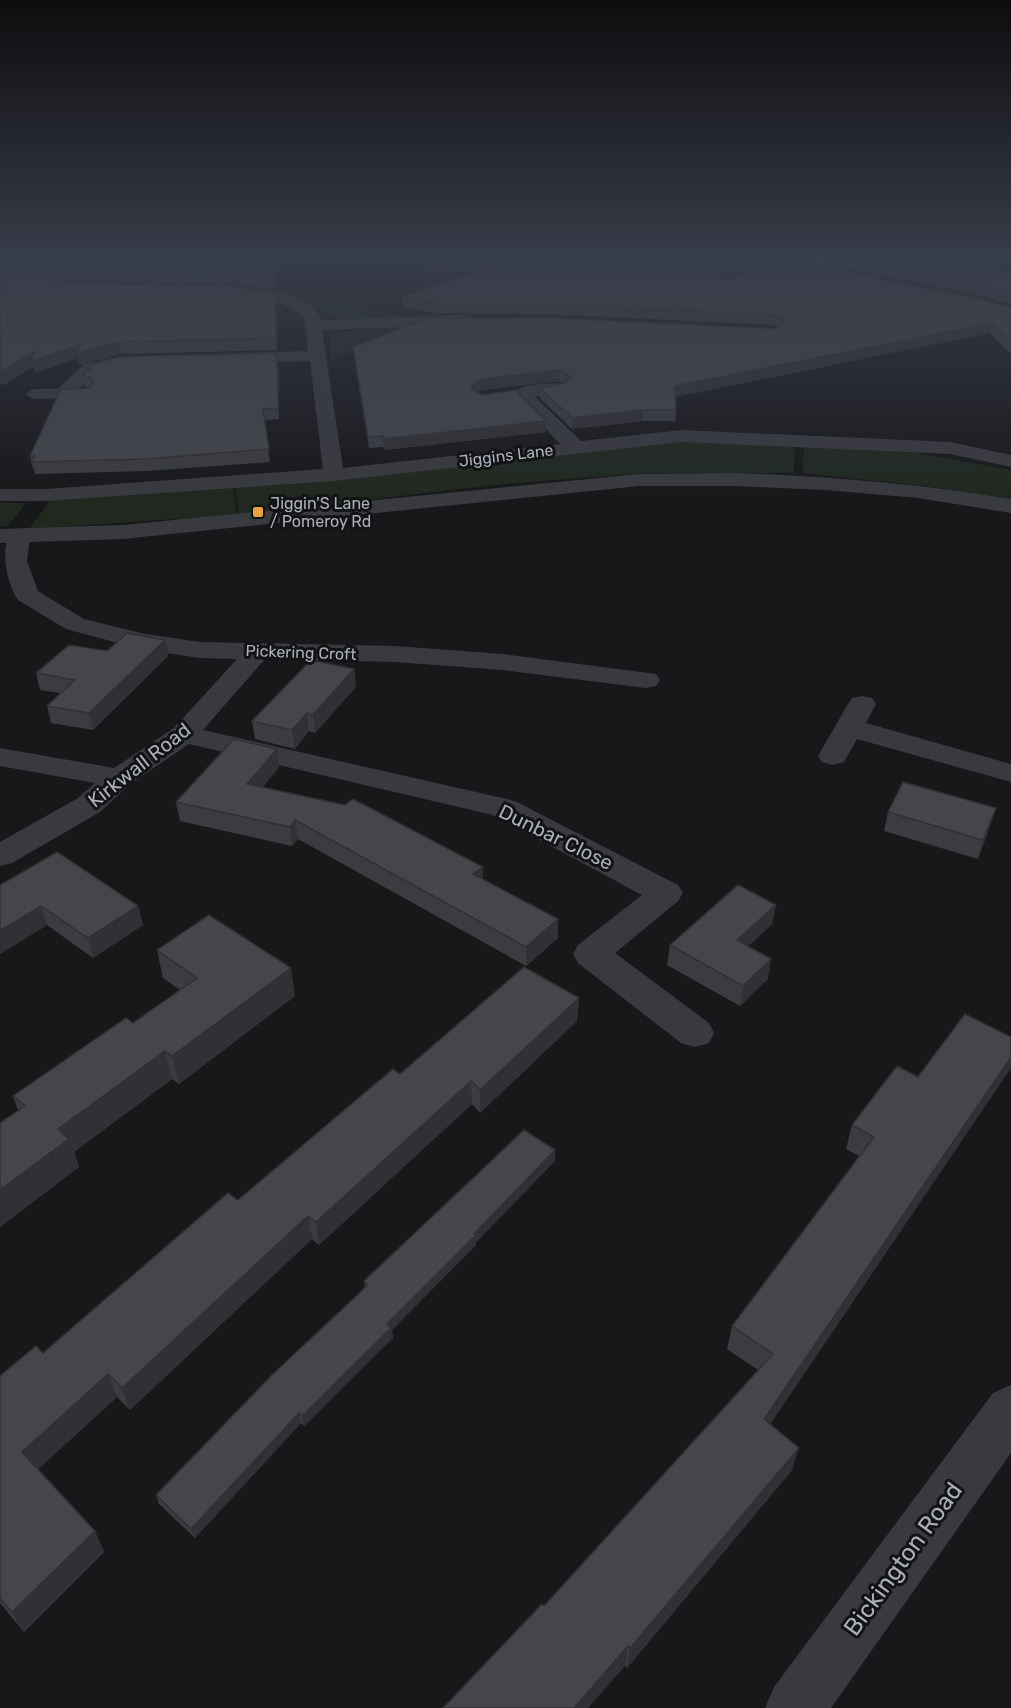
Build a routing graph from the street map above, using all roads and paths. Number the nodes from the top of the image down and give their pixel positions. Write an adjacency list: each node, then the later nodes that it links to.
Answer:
1 (314, 338): 2 (street)
2 (316, 356): 3 (street); 13 (street)
3 (214, 359)
4 (152, 361): 6 (street)
5 (559, 388): 8 (street)
6 (64, 393): 7 (street); 9 (street)
7 (84, 393)
8 (521, 393): 10 (street); 11 (street)
9 (34, 394)
10 (502, 395)
11 (575, 447): 12 (street, Jiggins Lane); 13 (street, Jiggins Lane)
12 (1011, 461)
13 (334, 475): 14 (street, Jiggins Lane)
14 (0, 495)
15 (1011, 506): 16 (street, Jiggins Lane)
16 (9, 536): 17 (street, Pickering Croft)
17 (259, 650): 18 (street, Pickering Croft); 19 (street, Kirkwall Road)
18 (647, 682)
19 (184, 734): 23 (street, Kirkwall Road); 25 (street, Dunbar Close)
20 (833, 756): 22 (street)
21 (0, 757): 23 (street)
22 (1011, 773)
23 (118, 778): 24 (street, Kirkwall Road)
24 (0, 856)
25 (695, 1033)
26 (1011, 1410): 27 (street, Bickington Road)
27 (795, 1708)

